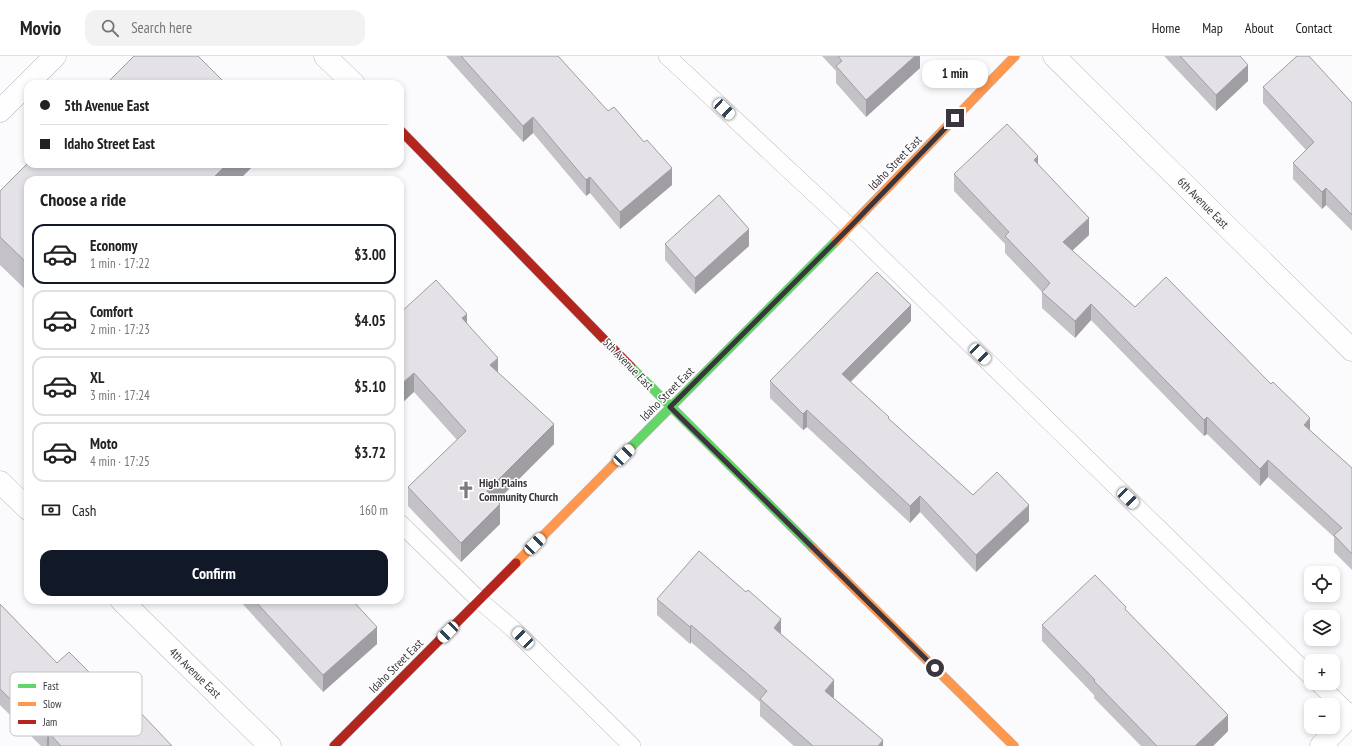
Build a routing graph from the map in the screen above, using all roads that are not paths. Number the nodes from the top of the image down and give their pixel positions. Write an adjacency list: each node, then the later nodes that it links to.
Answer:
1 (55, 56): 6 (street)
2 (325, 56): 7 (street)
3 (667, 56): 11 (lane)
4 (1015, 56): 11 (street, Idaho Street East)
5 (1054, 56): 12 (street, 6th Avenue East)
6 (31, 80)
7 (350, 80)
8 (24, 87): 9 (street)
9 (0, 111)
10 (404, 134): 13 (street, 5th Avenue East)
11 (850, 227): 13 (street, Idaho Street East); 19 (lane)
12 (1352, 350)
13 (670, 407): 17 (street, Idaho Street East); 25 (street, 5th Avenue East)
14 (0, 482): 15 (street)
15 (24, 505)
16 (404, 527): 17 (lane)
17 (479, 600): 23 (street, Idaho Street East); 24 (lane)
18 (125, 604): 22 (street, 4th Avenue East)
19 (1304, 669)
20 (1325, 690): 21 (lane)
21 (1352, 715): 26 (street)
22 (270, 746)
23 (334, 746)
24 (632, 746)
25 (1014, 746)
26 (1321, 746)

